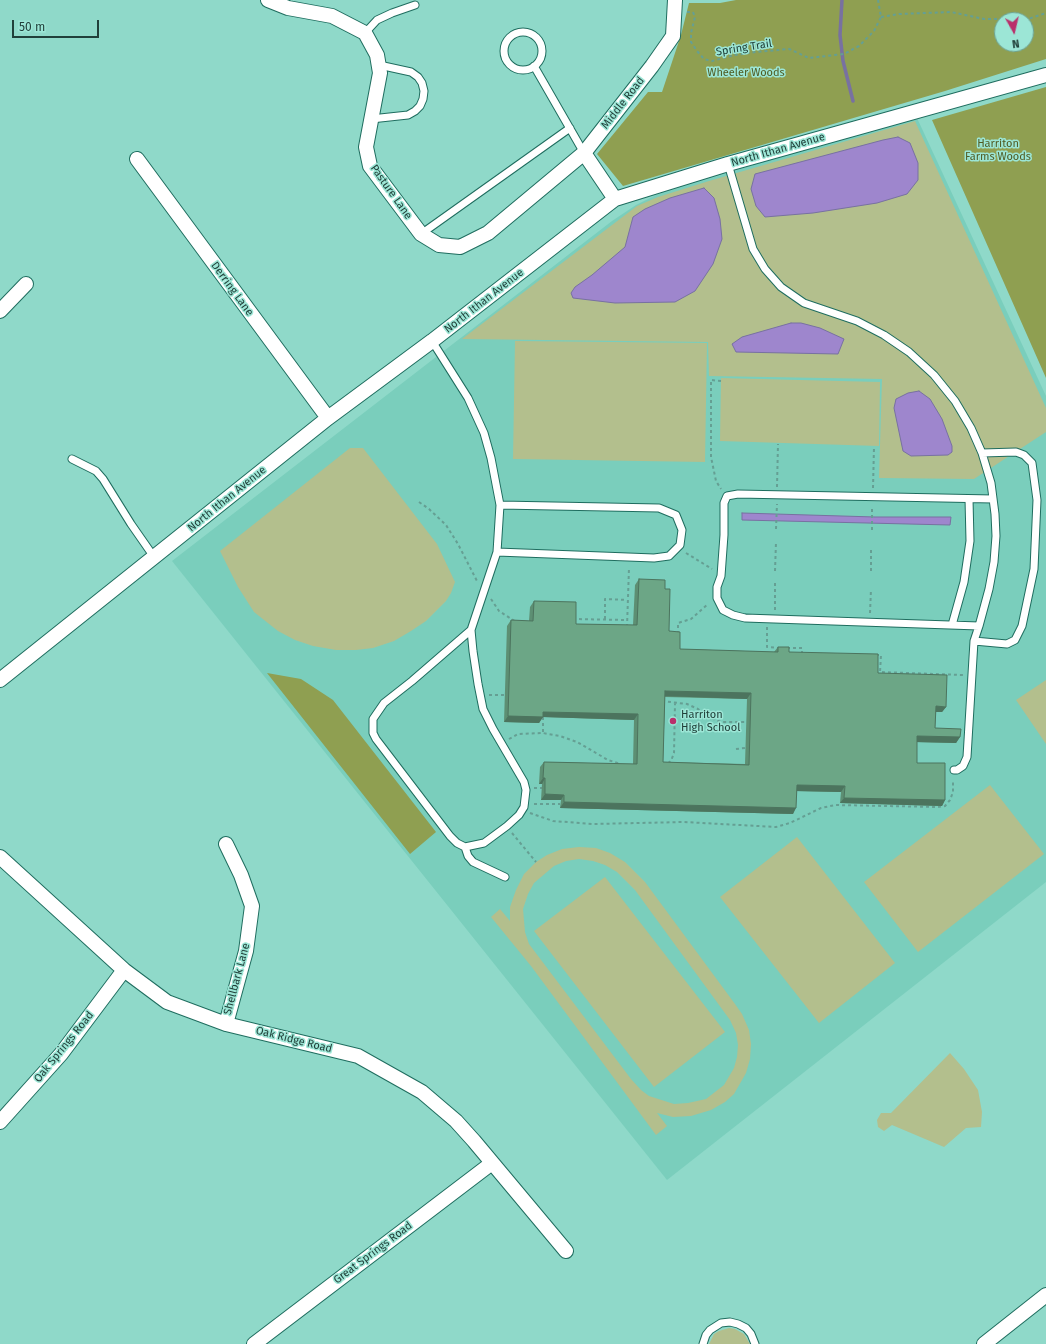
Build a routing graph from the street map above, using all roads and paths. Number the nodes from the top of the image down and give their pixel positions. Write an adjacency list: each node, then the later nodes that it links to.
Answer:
1 (268, 0): 7 (street)
2 (878, 0): 6 (path)
3 (415, 5): 7 (lane)
4 (675, 5): 6 (path, Spring Trail); 13 (street, Middle Road)
5 (1046, 13): 6 (path)
6 (881, 17)
7 (365, 33): 8 (street, Pasture Lane)
8 (379, 65): 11 (street, Pasture Lane); 11 (lane)
9 (534, 66): 9 (lane); 12 (lane)
10 (1046, 75): 15 (street, North Ithan Avenue)
11 (371, 119): 17 (street, Pasture Lane)
12 (570, 128): 13 (lane); 17 (lane)
13 (584, 153): 16 (street); 17 (street, Pasture Lane)
14 (137, 159): 22 (street, Derring Lane)
15 (728, 164): 16 (street, North Ithan Avenue); 25 (lane)
16 (615, 199): 20 (street, North Ithan Avenue)
17 (421, 234)
18 (26, 284): 19 (street)
19 (0, 311)
20 (432, 341): 22 (street, North Ithan Avenue); 34 (lane)
21 (721, 381): 29 (path)
22 (328, 418): 42 (street, North Ithan Avenue)
23 (778, 444): 27 (path)
24 (874, 447): 28 (path)
25 (982, 453): 31 (lane); 65 (lane)
26 (72, 458): 42 (lane)
27 (777, 488)
28 (873, 489)
29 (722, 490)
30 (969, 499): 31 (lane); 59 (lane); 59 (lane)
31 (993, 499): 60 (lane)
32 (418, 502): 47 (path)
33 (777, 502): 36 (path)
34 (500, 505): 40 (lane); 40 (lane)
35 (872, 506): 37 (path)
36 (776, 529)
37 (872, 530)
38 (776, 542): 45 (path)
39 (872, 548): 46 (path)
40 (497, 552): 62 (lane)
41 (686, 552): 44 (path)
42 (154, 557): 71 (street, North Ithan Avenue)
43 (629, 568): 51 (path)
44 (712, 569)
45 (775, 570)
46 (871, 571)
47 (477, 582)
48 (775, 583): 53 (path)
49 (870, 589): 54 (path)
50 (491, 599): 58 (path)
51 (627, 600): 56 (path); 57 (path)
52 (708, 604): 64 (path)
53 (774, 611)
54 (870, 614)
55 (572, 619): 56 (path)
56 (605, 619): 57 (path)
57 (627, 620): 63 (path)
58 (519, 623)
59 (952, 625): 60 (lane)
60 (980, 626): 65 (lane)
61 (767, 627): 66 (path)
62 (471, 630): 92 (lane); 92 (lane)
63 (627, 631)
64 (678, 640)
65 (974, 641): 84 (lane)
66 (767, 648): 67 (path); 68 (path)
67 (767, 652)
68 (810, 653)
69 (873, 655): 70 (path)
70 (963, 675)
71 (0, 680)
72 (488, 695): 73 (path)
73 (505, 695)
74 (661, 701): 75 (path)
75 (675, 703): 77 (path); 83 (path)
76 (543, 717): 78 (path)
77 (746, 722)
78 (543, 734): 79 (path); 82 (path)
79 (508, 739)
80 (745, 748): 81 (path)
81 (736, 749)
82 (626, 764)
83 (665, 765)
84 (954, 770): 89 (path)
85 (532, 788): 86 (path)
86 (546, 788)
87 (532, 804): 88 (path)
88 (560, 804)
89 (530, 813)
90 (511, 832): 94 (path)
91 (226, 844): 97 (street, Shellbark Lane)
92 (465, 847): 95 (lane)
93 (0, 857): 96 (street, Oak Ridge Road)
94 (536, 862)
95 (505, 877)
96 (124, 970): 97 (street, Oak Ridge Road); 98 (street, Oak Springs Road)
97 (226, 1024): 99 (street, Oak Ridge Road)
98 (0, 1122)
99 (492, 1163): 100 (street, Oak Ridge Road); 102 (street, Great Springs Road)
100 (566, 1251)
101 (1046, 1294): 105 (street)
102 (254, 1344)
103 (703, 1344): 104 (lane)
104 (755, 1344)
105 (984, 1344)

